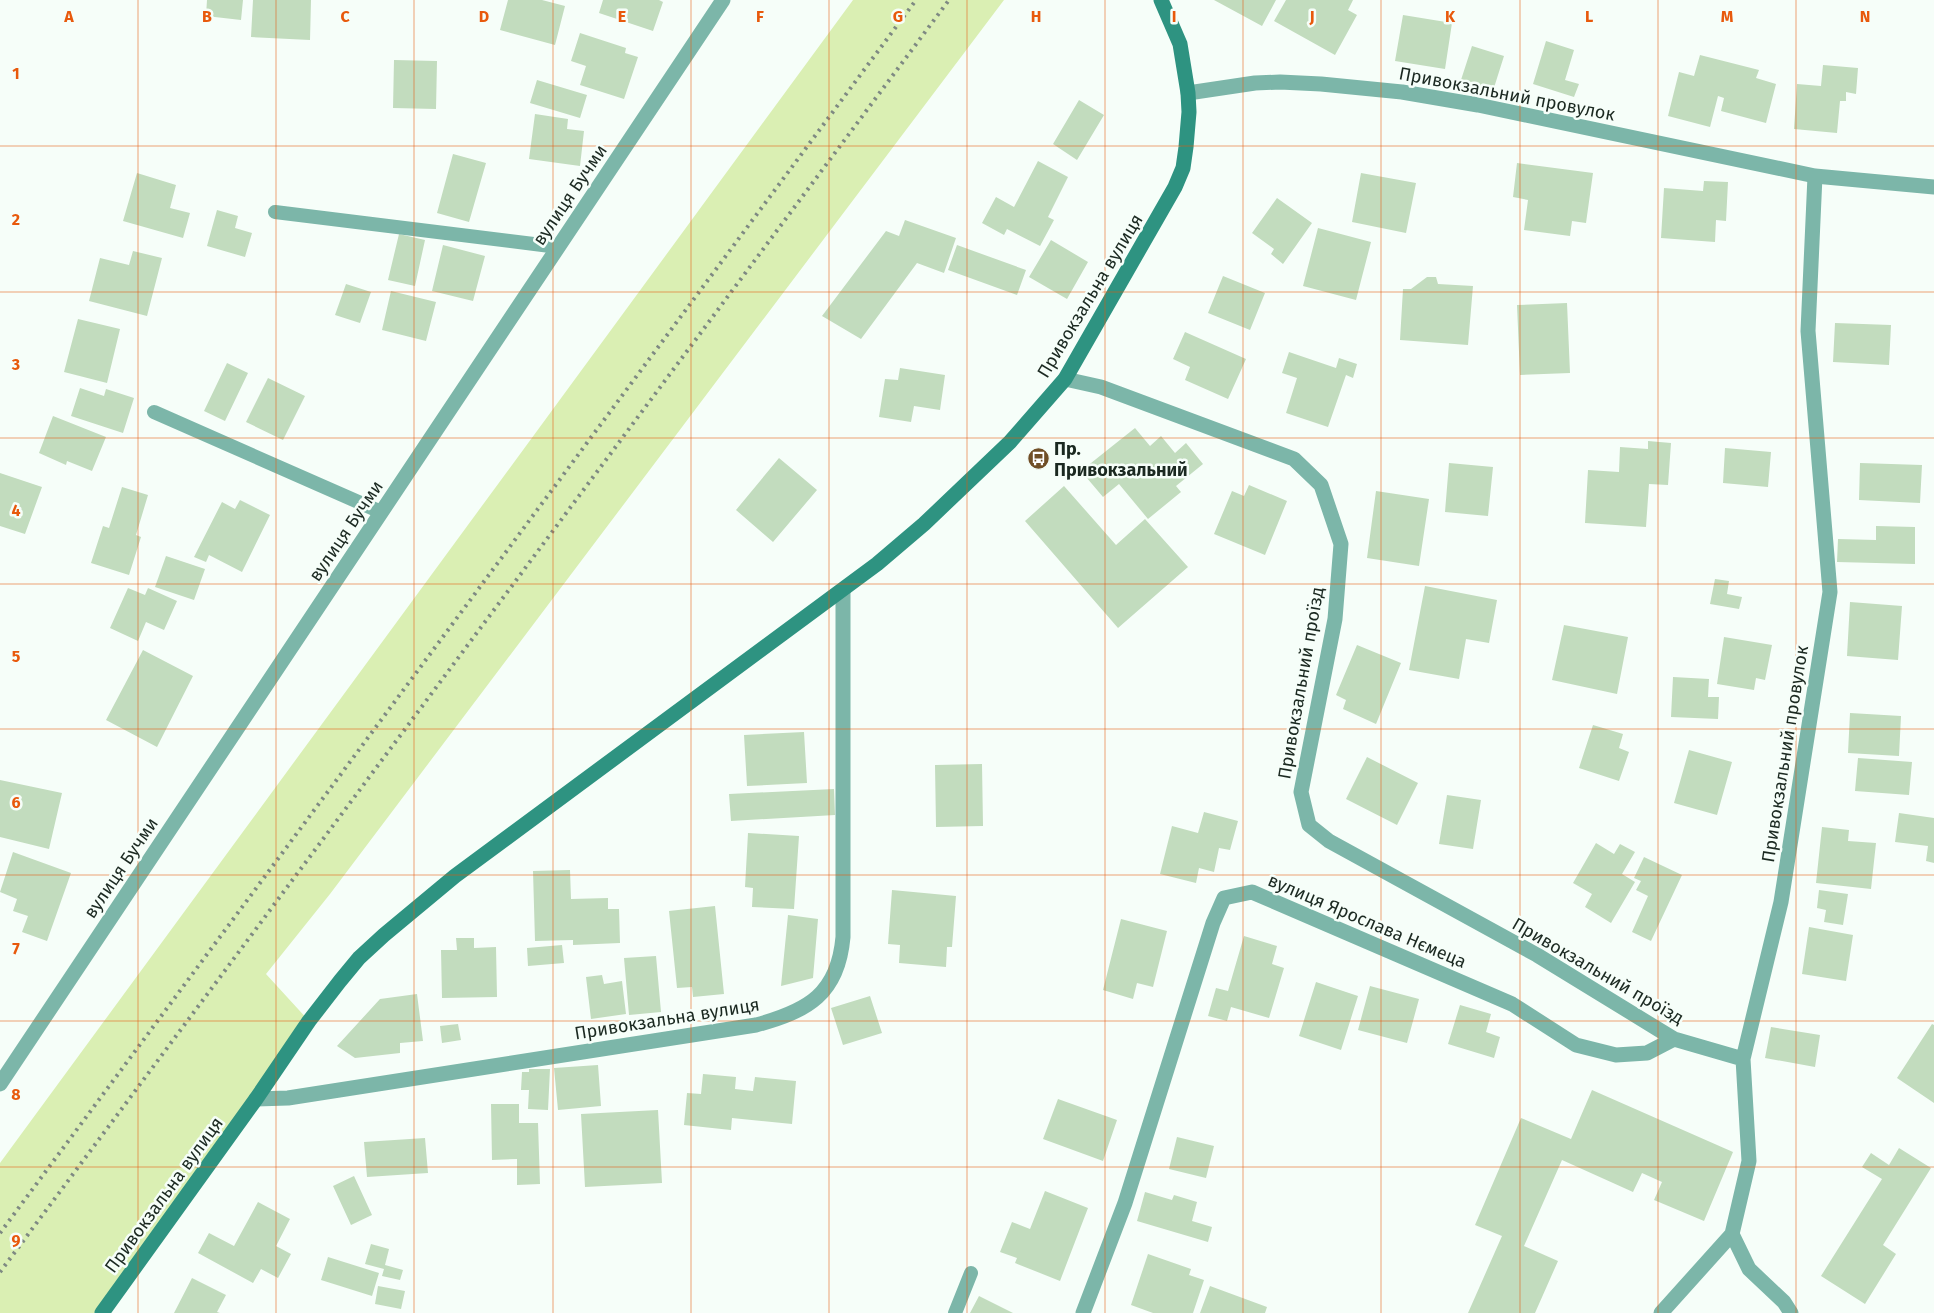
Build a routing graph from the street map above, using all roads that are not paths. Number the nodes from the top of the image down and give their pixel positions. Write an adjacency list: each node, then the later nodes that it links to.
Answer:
1 (723, 0): 7 (street, вулиця Бучми)
2 (1161, 0): 3 (street, Привокзальна вулиця)
3 (1188, 93): 4 (street, Привокзальний провулок); 8 (street, Привокзальна вулиця)
4 (1815, 176): 5 (street, Привокзальний провулок); 13 (street, Привокзальний провулок)
5 (1934, 187)
6 (275, 212): 7 (lane)
7 (558, 247): 10 (street, вулиця Бучми)
8 (1065, 379): 11 (street, Привокзальна вулиця); 12 (street, Привокзальний проїзд)
9 (154, 412): 10 (lane)
10 (381, 512): 14 (street, вулиця Бучми)
11 (843, 590): 15 (street, Привокзальна вулиця); 15 (street, Привокзальна вулиця)
12 (1674, 1039): 13 (street, Привокзальний проїзд); 20 (street, вулиця Ярослава Нємеца)
13 (1743, 1059): 16 (street, Привокзальний провулок)
14 (0, 1084)
15 (256, 1099): 18 (street, Привокзальна вулиця)
16 (1732, 1234): 21 (street); 22 (street)
17 (971, 1273): 19 (lane)
18 (102, 1313)
19 (955, 1313)
20 (1083, 1313)
21 (1661, 1313)
22 (1791, 1313)

